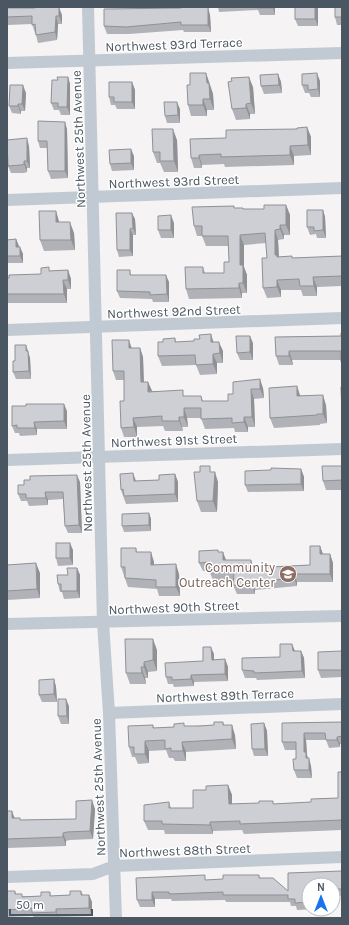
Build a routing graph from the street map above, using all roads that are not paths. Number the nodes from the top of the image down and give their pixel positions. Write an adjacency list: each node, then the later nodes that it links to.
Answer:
1 (88, 7): 3 (street, Northwest 25th Avenue)
2 (342, 53): 3 (street, Northwest 93rd Terrace)
3 (90, 61): 4 (street, Northwest 93rd Terrace); 6 (street, Northwest 25th Avenue)
4 (7, 63)
5 (342, 188): 6 (street, Northwest 93rd Street)
6 (93, 198): 7 (street, Northwest 93rd Street); 9 (street, Northwest 25th Avenue)
7 (7, 200)
8 (342, 318): 9 (street, Northwest 92nd Street)
9 (97, 328): 10 (street, Northwest 92nd Street); 12 (street, Northwest 25th Avenue)
10 (7, 330)
11 (342, 449): 12 (street, Northwest 91st Street)
12 (101, 457): 13 (street, Northwest 91st Street); 15 (street, Northwest 25th Avenue)
13 (7, 460)
14 (342, 616): 15 (street, Northwest 90th Street)
15 (103, 623): 16 (street, Northwest 90th Street); 18 (street, Northwest 25th Avenue)
16 (7, 624)
17 (342, 704): 18 (street, Northwest 89th Terrace)
18 (109, 713): 20 (street, Northwest 25th Avenue)
19 (342, 857): 20 (street, Northwest 88th Street)
20 (114, 866): 21 (street, Northwest 88th Street); 22 (street, Northwest 25th Avenue)
21 (7, 877)
22 (116, 918)

